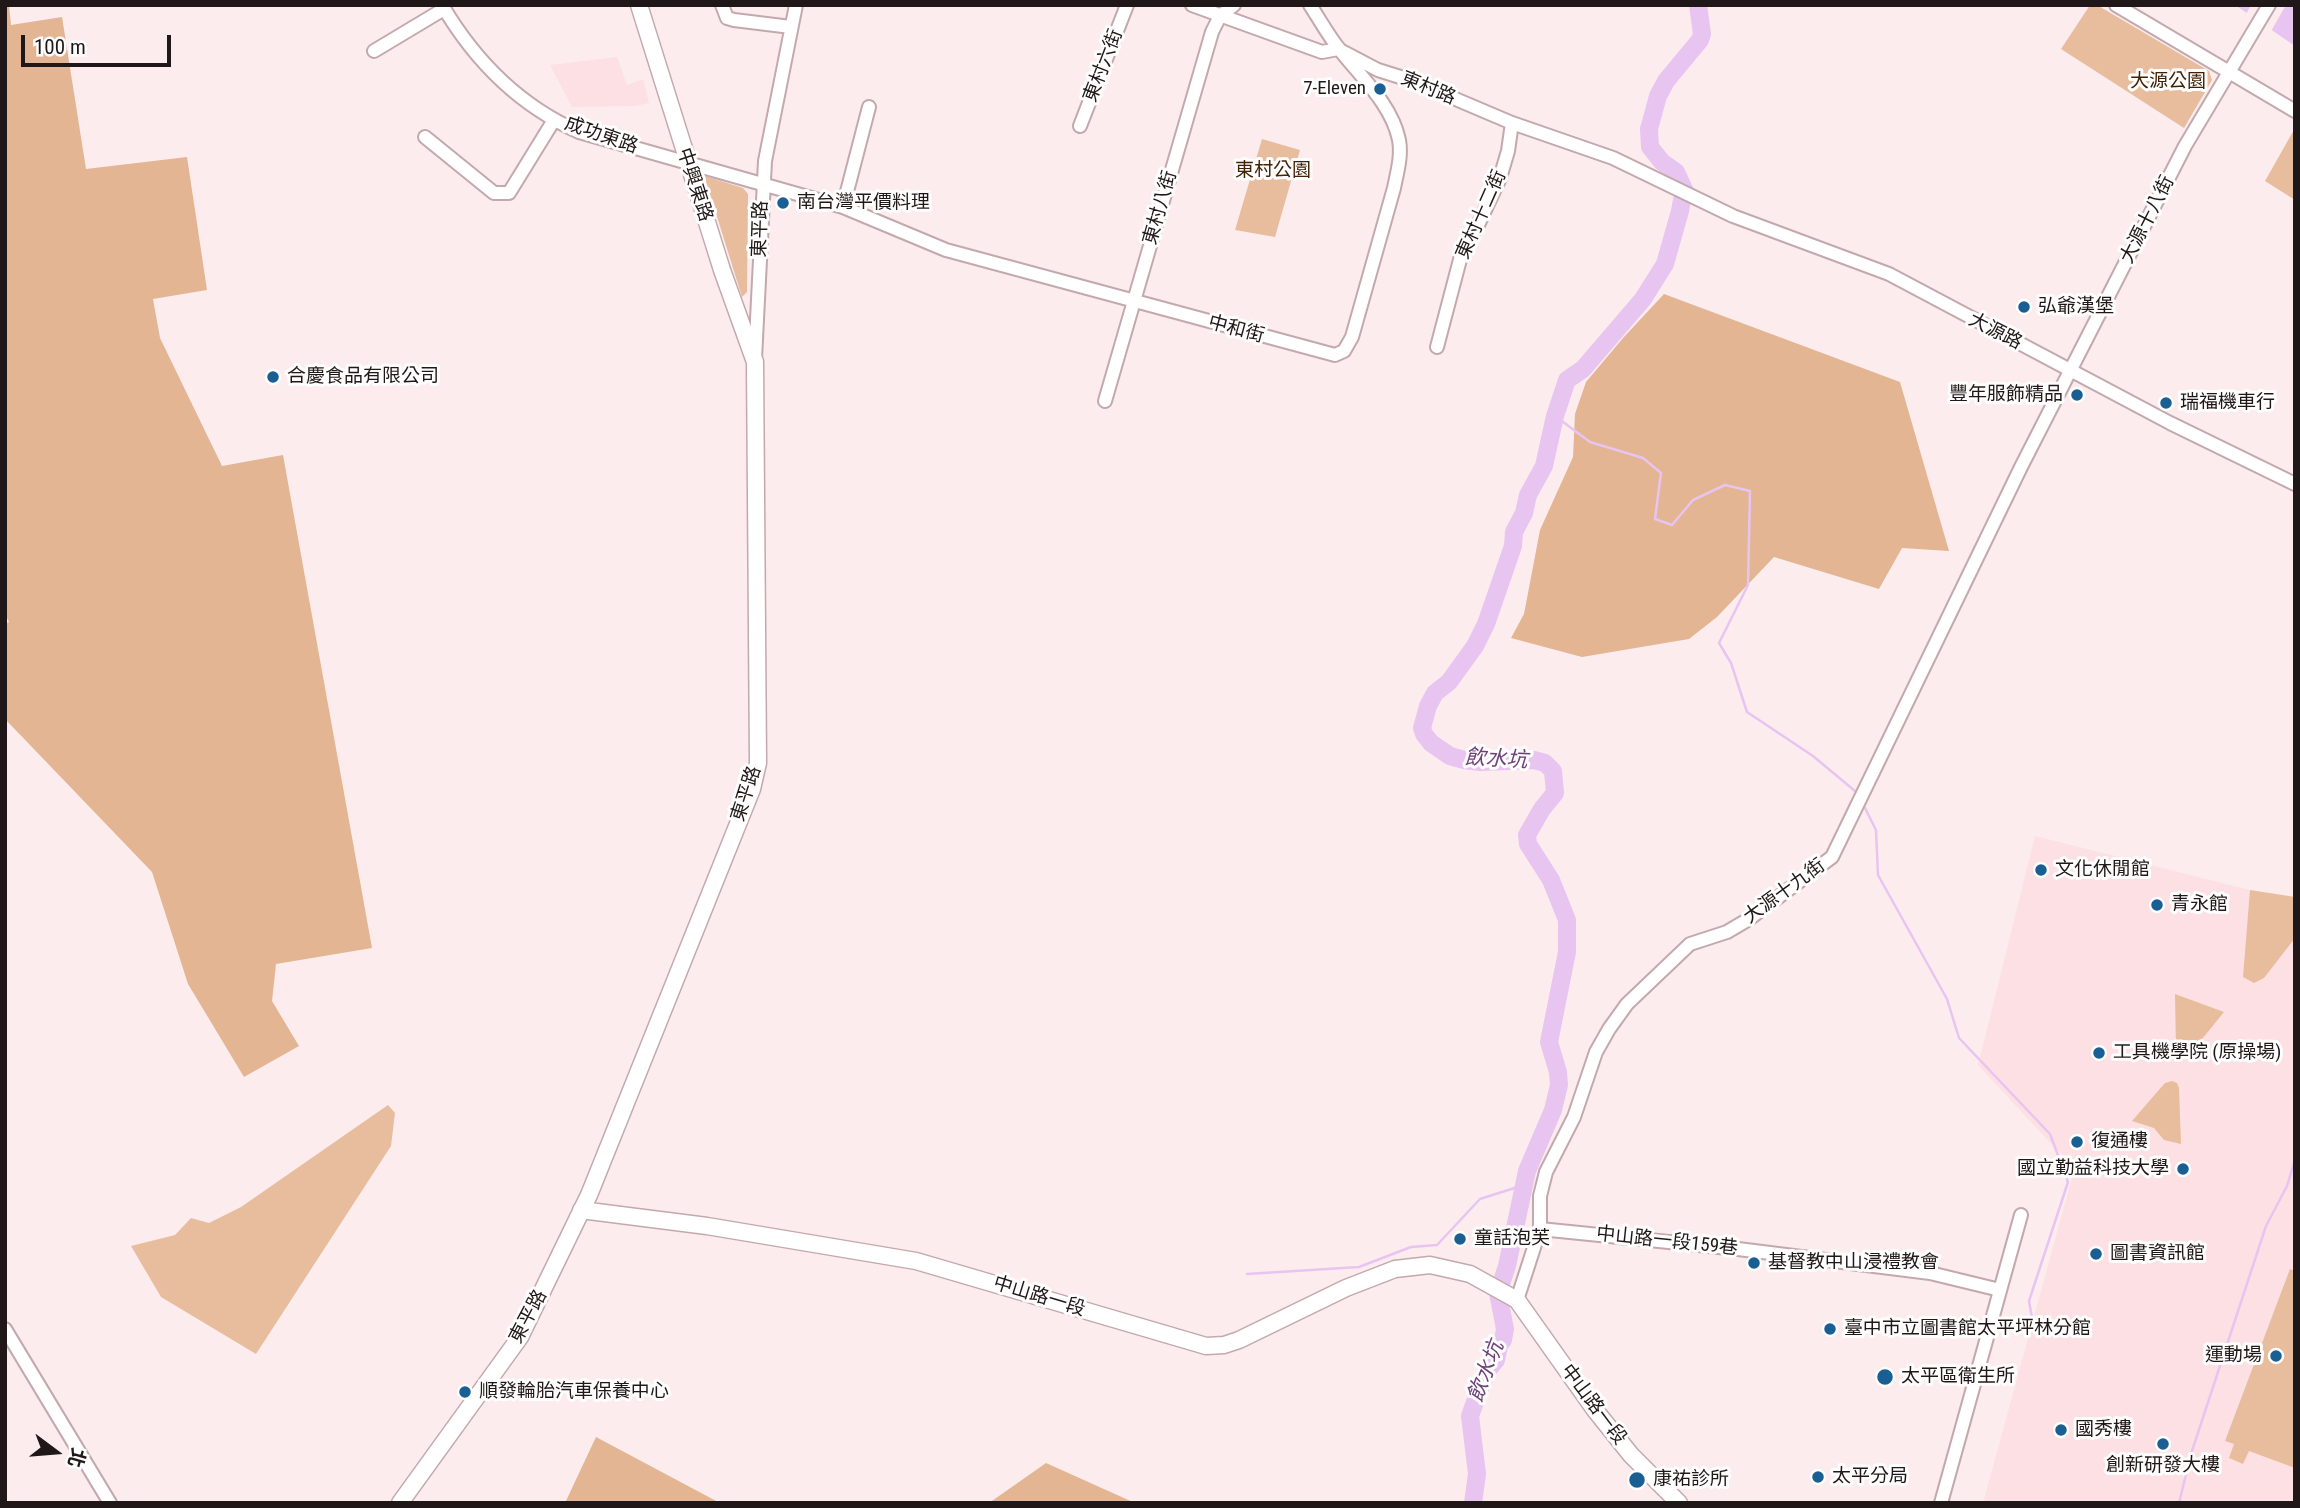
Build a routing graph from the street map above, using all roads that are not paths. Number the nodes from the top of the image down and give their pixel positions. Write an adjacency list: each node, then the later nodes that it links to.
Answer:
1 (639, 5): 22 (main road, 中興東路)
2 (722, 5): 12 (street)
3 (796, 5): 12 (street, 東平路)
4 (1126, 5): 20 (street, 東村六街)
5 (1192, 5): 11 (street, 東村路)
6 (1234, 5): 11 (street)
7 (1310, 5): 13 (street, 中和街)
8 (2116, 5): 15 (street)
9 (2269, 5): 15 (street, 大源十八街)
10 (443, 7): 14 (street); 18 (street, 成功東路)
11 (1220, 16): 13 (street, 東村路); 26 (street, 東村八街)
12 (792, 27): 24 (street, 東平路)
13 (1338, 49): 19 (street, 東村路); 26 (street, 中和街)
14 (374, 51)
15 (2230, 72): 17 (street); 29 (street, 大源十八街)
16 (869, 107): 25 (street)
17 (2295, 110)
18 (554, 120): 21 (street); 22 (street, 成功東路)
19 (1512, 123): 23 (street, 東村路); 27 (street, 東村十二街)
20 (1080, 126)
21 (425, 137)
22 (687, 161): 24 (street, 成功東路); 28 (main road, 中興東路)
23 (1664, 181): 29 (street, 大源路)
24 (763, 186): 25 (street, 中和街); 28 (street, 東平路)
25 (843, 207): 26 (street, 中和街)
26 (1134, 302): 30 (street, 東村八街)
27 (1437, 347)
28 (755, 362): 32 (main road, 東平路)
29 (2071, 371): 31 (street, 大源路); 34 (street, 大源十九街)
30 (1105, 401)
31 (2295, 484)
32 (581, 1210): 36 (main road, 中山路一段); 39 (main road, 東平路)
33 (2021, 1215): 35 (street)
34 (1540, 1229): 35 (street, 中山路一段159巷); 36 (street, 大源十九街)
35 (2000, 1290): 41 (street)
36 (1517, 1300): 40 (main road, 中山路一段)
37 (5, 1329): 38 (street)
38 (110, 1503)
39 (400, 1503)
40 (1679, 1503)
41 (1941, 1503)

